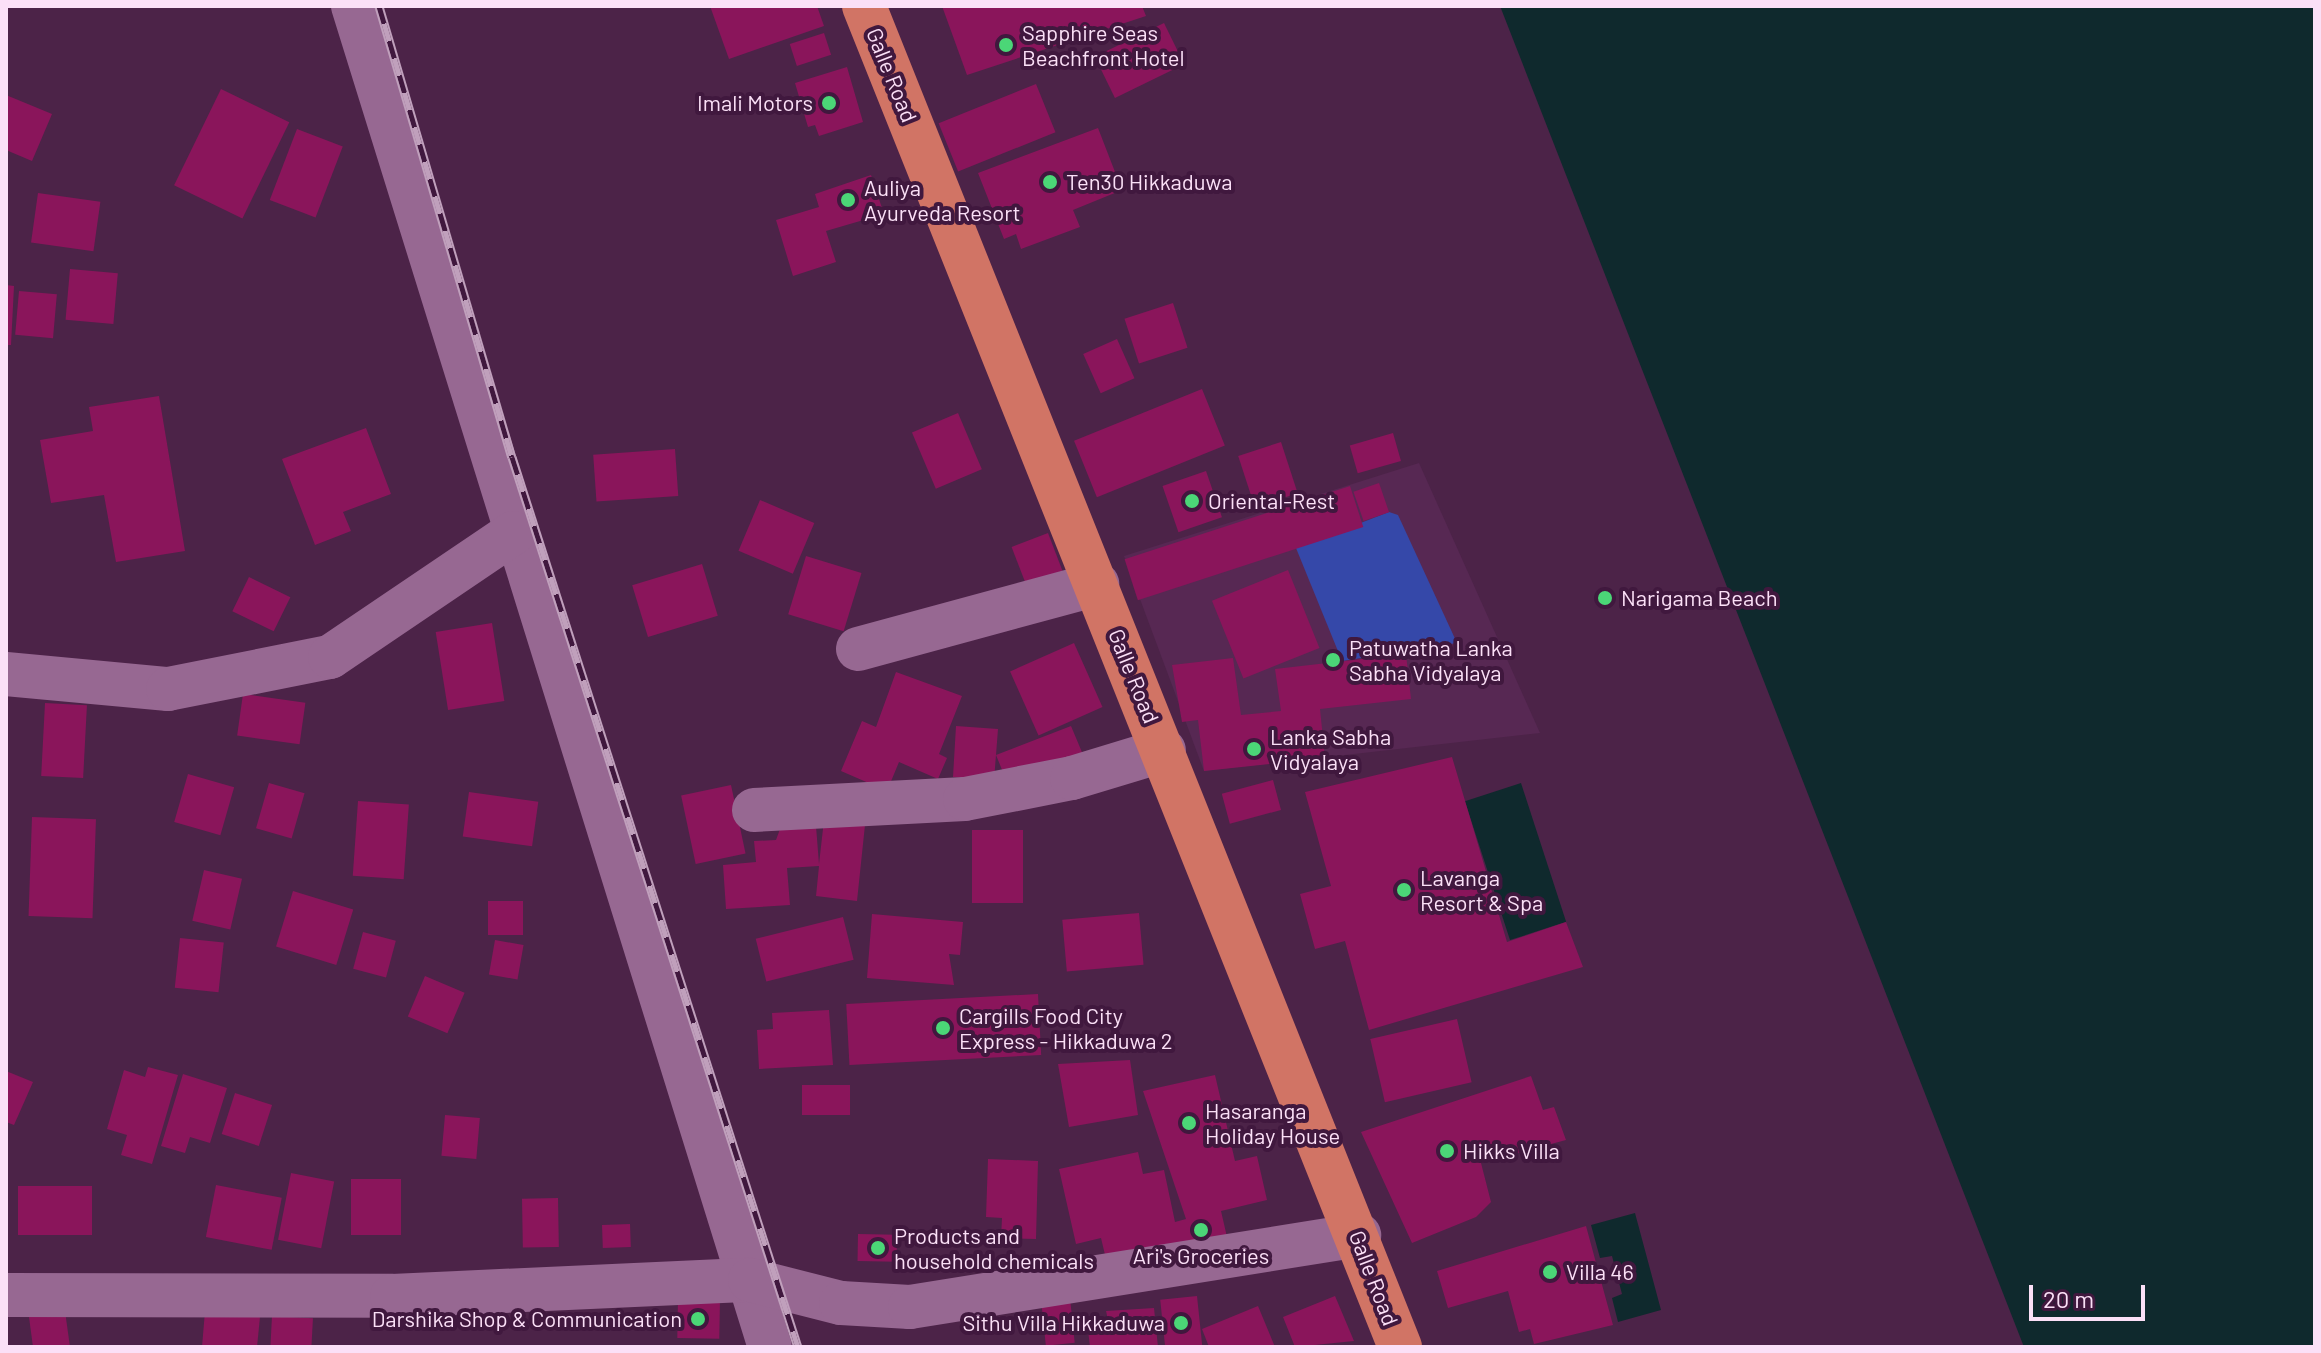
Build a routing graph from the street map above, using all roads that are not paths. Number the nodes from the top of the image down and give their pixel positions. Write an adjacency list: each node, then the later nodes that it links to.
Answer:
1 (864, 6): 4 (highway, Galle Road)
2 (342, 7): 3 (street)
3 (513, 533): 6 (street); 10 (street)
4 (1097, 584): 5 (street); 7 (highway, Galle Road)
5 (858, 649)
6 (6, 674)
7 (1164, 750): 8 (street); 9 (highway, Galle Road)
8 (754, 810)
9 (1359, 1235): 10 (street); 13 (highway, Galle Road)
10 (750, 1280): 11 (street); 12 (street)
11 (6, 1295)
12 (770, 1347)
13 (1400, 1347)

